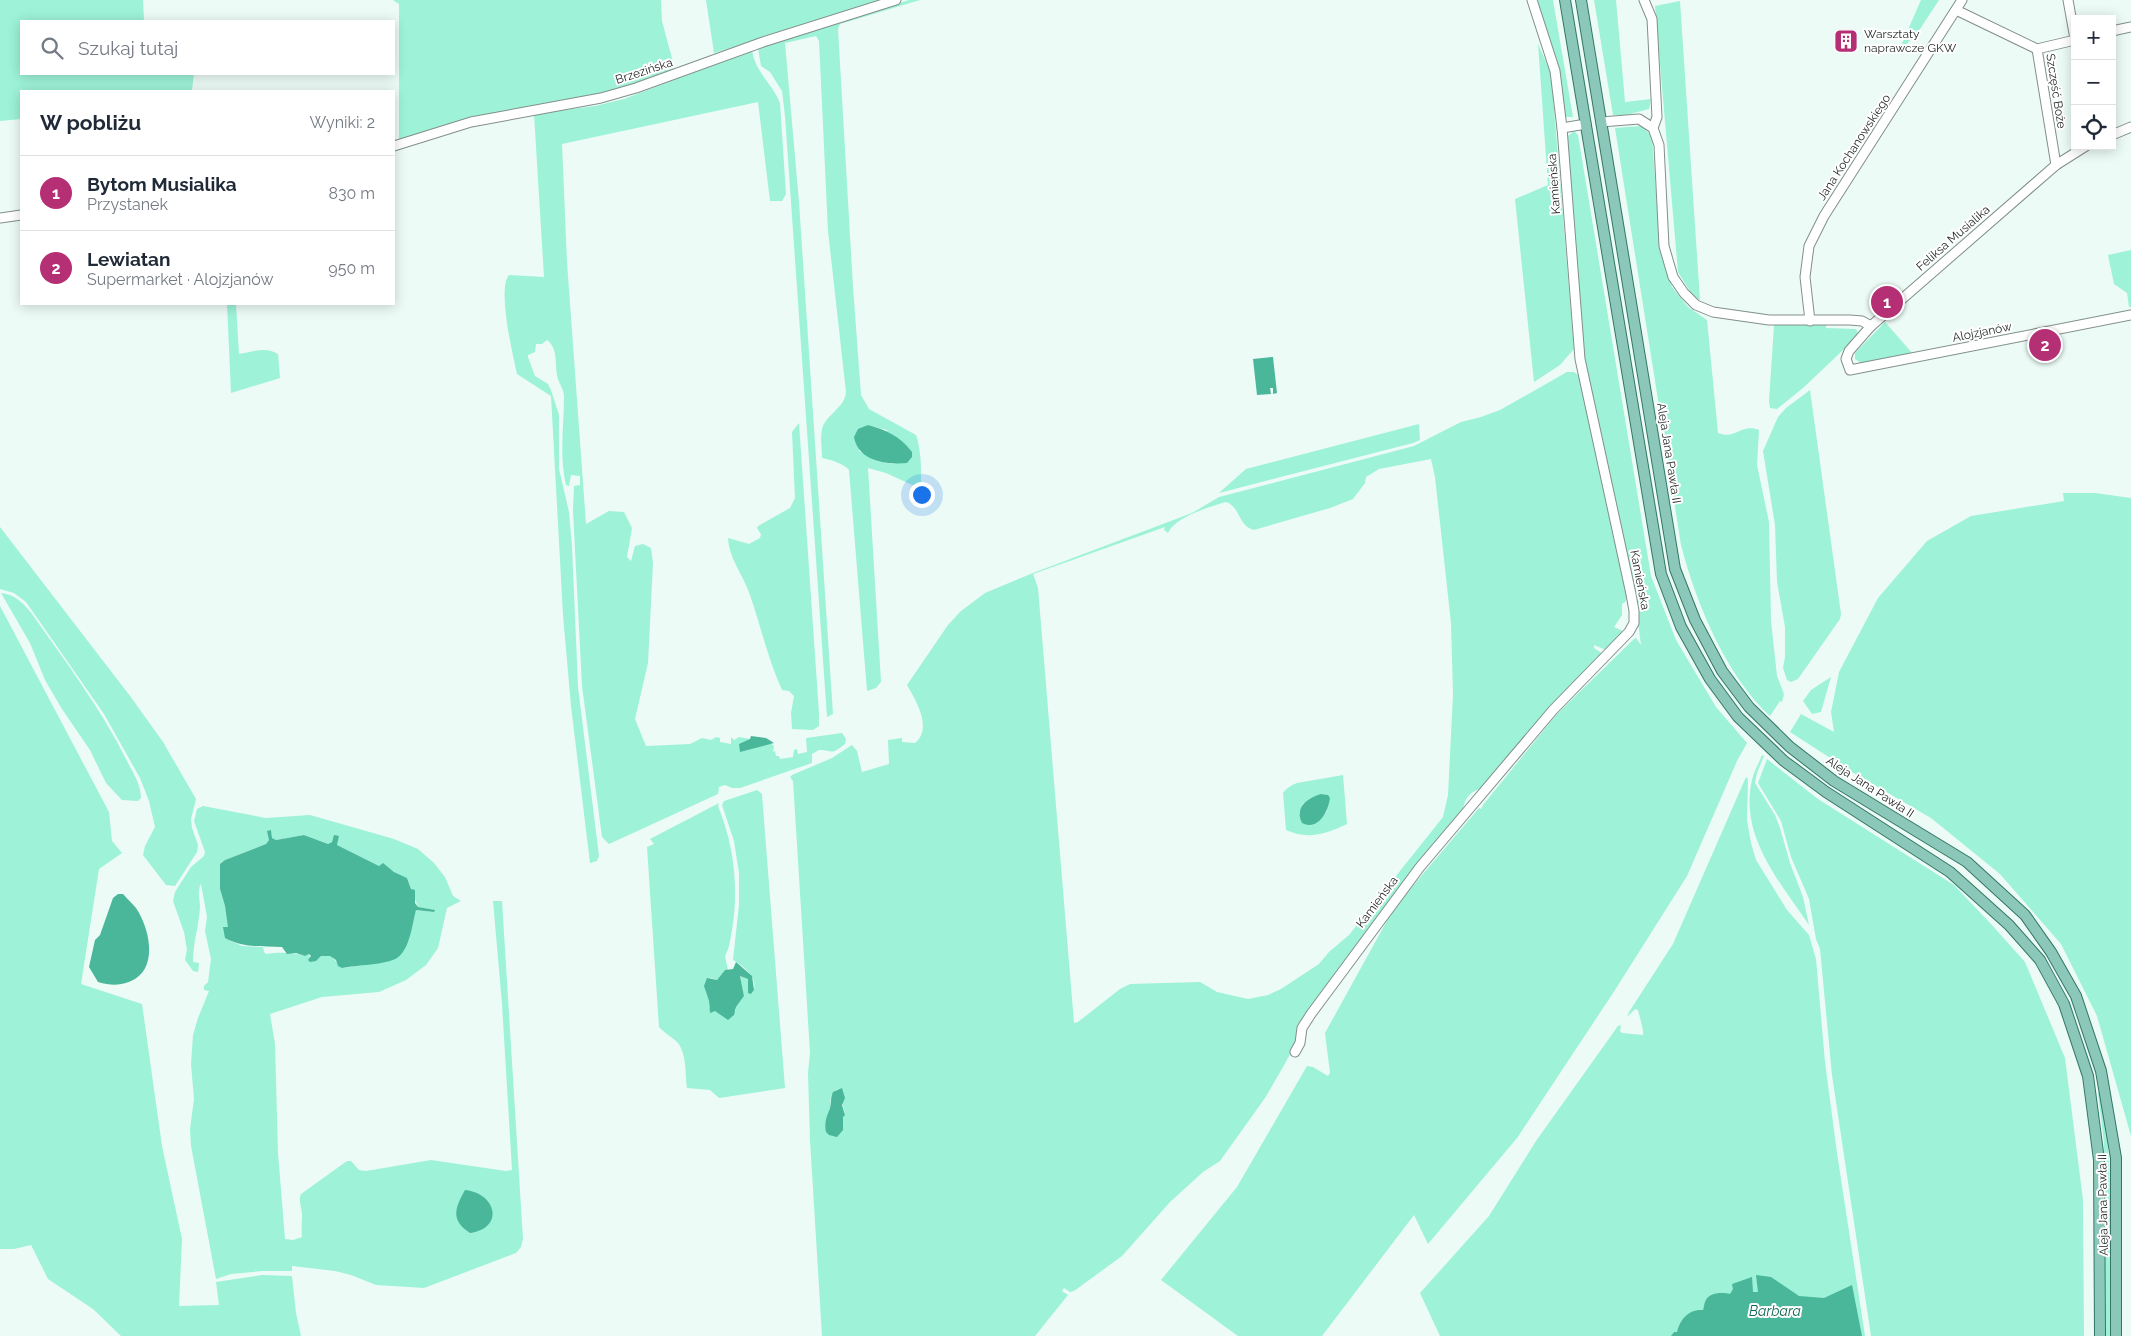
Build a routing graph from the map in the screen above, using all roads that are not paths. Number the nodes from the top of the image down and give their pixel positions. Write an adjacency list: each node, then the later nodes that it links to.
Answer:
1 (896, 0): 20 (street, Brzezińska)
2 (1532, 0): 16 (street, Kamieńska)
3 (1565, 0): 15 (main road, Aleja Jana Pawła II)
4 (1581, 0): 14 (main road, Aleja Jana Pawła II)
5 (1644, 0): 17 (street)
6 (1962, 0): 8 (street, Jana Kochanowskiego)
7 (2068, 0): 9 (street)
8 (1956, 10): 13 (street); 26 (street, Jana Kochanowskiego)
9 (2071, 17)
10 (2131, 27): 11 (street)
11 (2116, 30)
12 (2071, 40): 13 (street)
13 (2037, 49): 22 (street, Szczęść Boże)
14 (1601, 122): 17 (street); 31 (main road, Aleja Jana Pawła II)
15 (1586, 124): 16 (street); 30 (main road, Aleja Jana Pawła II)
16 (1562, 128): 29 (street, Kamieńska)
17 (1653, 128): 26 (street)
18 (2131, 128): 19 (street)
19 (2116, 133)
20 (395, 146)
21 (2080, 150): 22 (street, Feliksa Musialika)
22 (2056, 166): 27 (street, Feliksa Musialika)
23 (20, 215): 24 (street)
24 (0, 218)
25 (2131, 315): 28 (street, Alojzjanów)
26 (1810, 321): 27 (street)
27 (1871, 326): 28 (street, Feliksa Musialika)
28 (1846, 358)
29 (1295, 1052)
30 (2100, 1336)
31 (2116, 1336)

